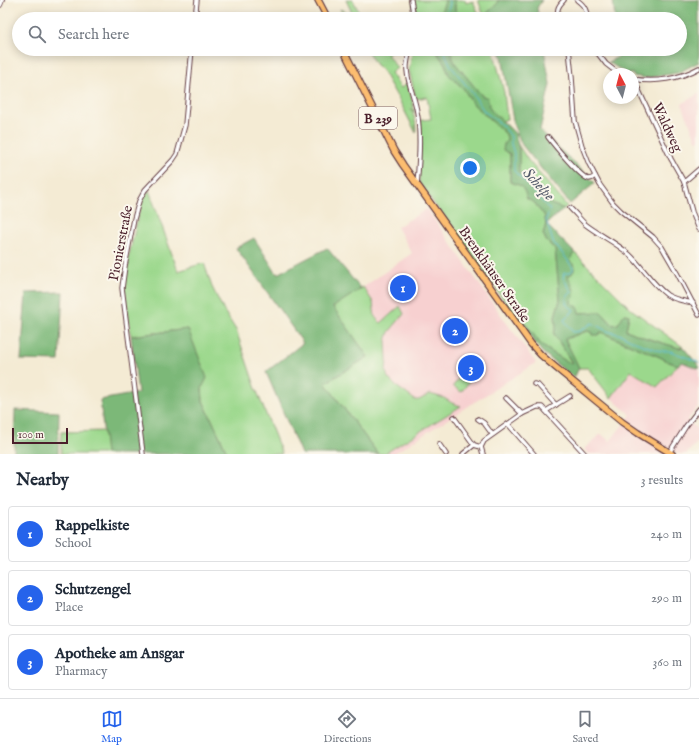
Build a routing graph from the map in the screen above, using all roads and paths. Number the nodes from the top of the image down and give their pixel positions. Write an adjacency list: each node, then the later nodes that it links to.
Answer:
1 (2, 0): 7 (street)
2 (197, 0): 8 (street)
3 (318, 0): 9 (main road)
4 (412, 0): 10 (street)
5 (564, 0): 11 (street)
6 (578, 0): 12 (street)
7 (0, 5)
8 (196, 12)
9 (324, 12)
10 (413, 12)
11 (557, 12)
12 (587, 12)
13 (191, 56): 45 (street, Pionierstraße)
14 (347, 56): 26 (main road, B 239)
15 (409, 56): 26 (street)
16 (570, 56): 24 (street)
17 (600, 56): 18 (street)
18 (611, 68)
19 (699, 68): 20 (street)
20 (639, 80)
21 (639, 90): 25 (street, Waldweg)
22 (548, 137): 24 (street)
23 (699, 169): 25 (street)
24 (595, 176): 29 (street)
25 (684, 182): 28 (street, Waldweg)
26 (416, 185): 51 (main road, Brenkhäuser Straße / B 239)
27 (570, 208): 29 (street)
28 (699, 229)
29 (693, 303): 30 (street)
30 (699, 315)
31 (534, 384): 34 (street)
32 (570, 396): 34 (street)
33 (506, 398): 37 (street)
34 (556, 405): 36 (street)
35 (699, 409): 51 (street)
36 (546, 411): 37 (street); 50 (street)
37 (522, 414): 40 (street)
38 (454, 417): 43 (street)
39 (478, 419): 41 (street)
40 (508, 424): 41 (street); 49 (street)
41 (492, 434): 44 (street)
42 (439, 444): 46 (street)
43 (474, 445): 44 (street); 47 (street)
44 (481, 447): 48 (street)
45 (143, 454)
46 (446, 454)
47 (463, 454)
48 (483, 454)
49 (534, 454)
50 (585, 454)
51 (670, 454)

